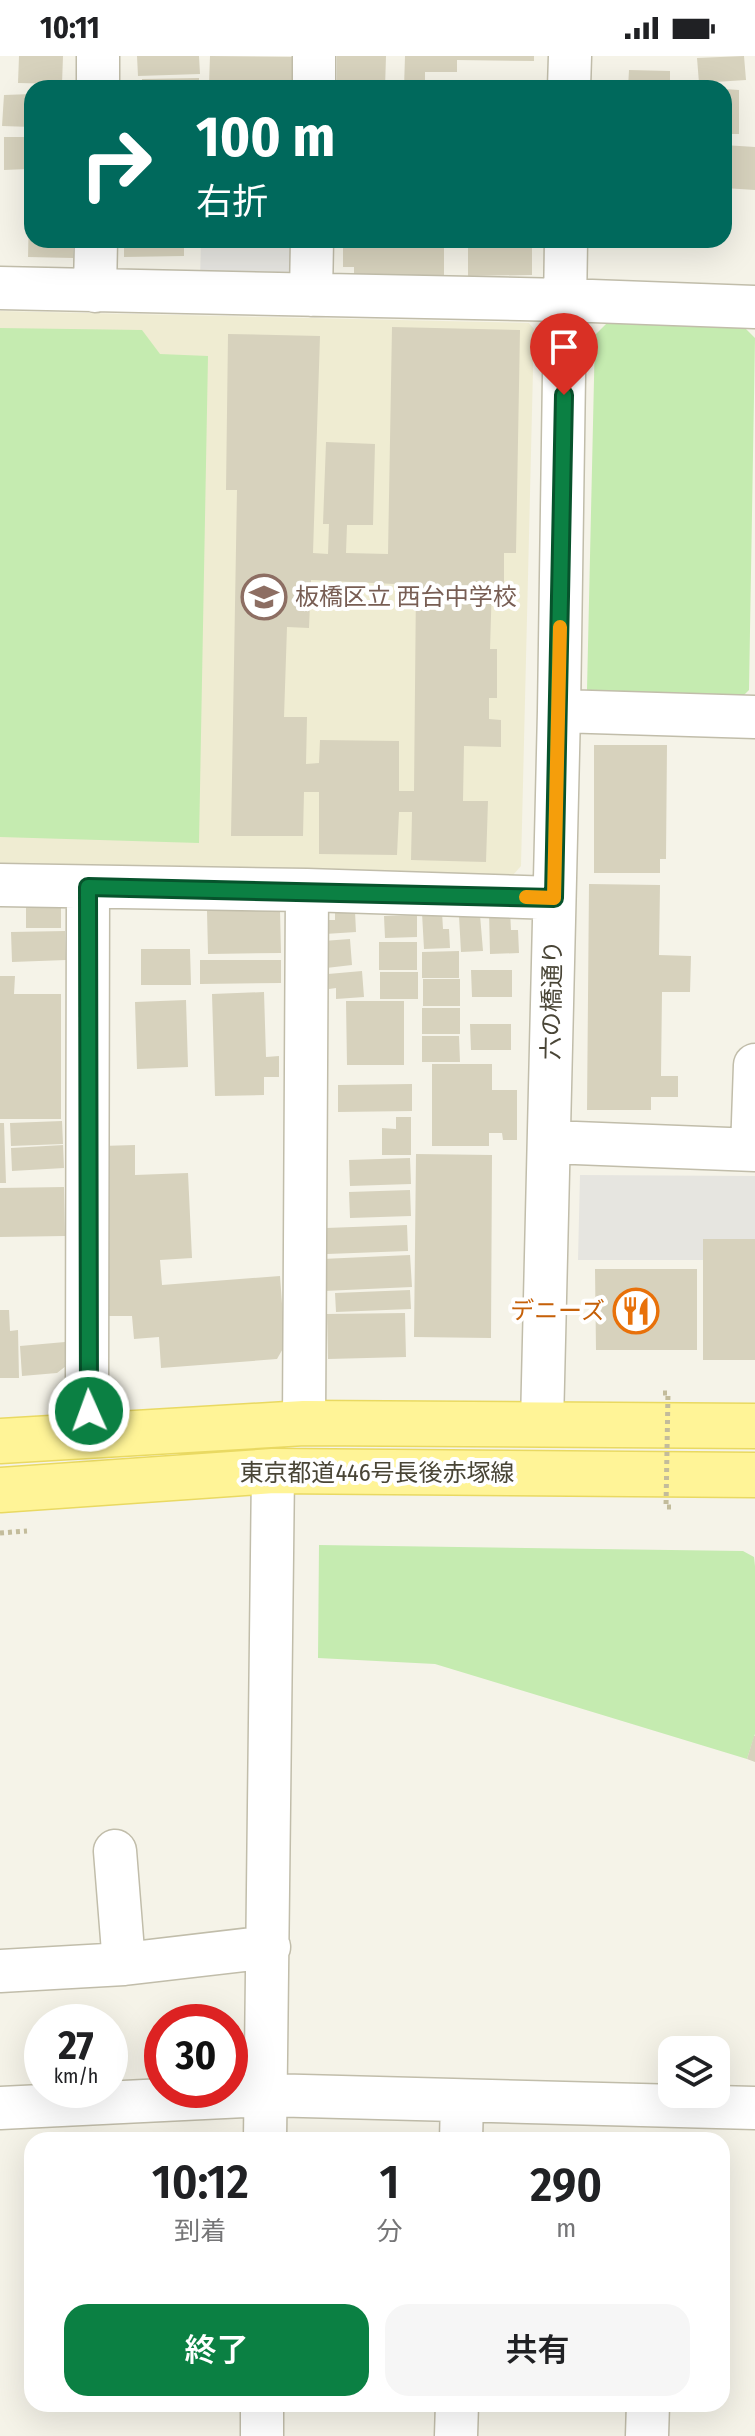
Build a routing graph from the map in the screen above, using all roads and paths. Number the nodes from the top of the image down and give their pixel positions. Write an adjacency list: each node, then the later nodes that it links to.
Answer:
1 (98, 56): 4 (street)
2 (314, 56): 5 (street)
3 (570, 56): 6 (street)
4 (98, 80)
5 (314, 80)
6 (569, 80)
7 (96, 248): 11 (street)
8 (312, 248): 12 (street)
9 (566, 248): 13 (street, 六の橋通り)
10 (0, 288): 11 (street)
11 (95, 291): 12 (street)
12 (311, 295): 13 (street)
13 (565, 300): 14 (street); 15 (street, 六の橋通り)
14 (755, 307)
15 (559, 711): 16 (street); 20 (street, 六の橋通り)
16 (755, 717)
17 (0, 885): 18 (street)
18 (88, 887): 19 (street); 28 (street)
19 (307, 890): 20 (street); 25 (street)
20 (554, 898): 22 (street, 六の橋通り)
21 (755, 1065): 23 (street)
22 (550, 1142): 23 (street); 26 (street, 六の橋通り)
23 (754, 1150)
24 (663, 1393): 33 (path, bridge)
25 (304, 1423): 26 (main road, 東京都道446号長後赤塚線); 28 (main road, 東京都道446号長後赤塚線)
26 (542, 1424): 27 (main road, 東京都道446号長後赤塚線)
27 (755, 1426)
28 (90, 1436): 29 (main road, 東京都道446号長後赤塚線)
29 (0, 1441)
30 (273, 1471): 31 (main road, 東京都道446号長後赤塚線); 32 (main road, 東京都道446号長後赤塚線); 37 (street)
31 (755, 1475)
32 (0, 1490)
33 (671, 1507)
34 (11, 1532): 35 (path)
35 (0, 1533)
36 (115, 1851): 38 (street)
37 (269, 1947): 38 (street); 40 (street)
38 (124, 1964): 39 (street)
39 (0, 1971)
40 (266, 2095): 41 (street); 43 (street); 45 (street)
41 (0, 2108)
42 (755, 2108): 44 (street)
43 (461, 2120): 44 (street)
44 (654, 2123)
45 (265, 2132)
46 (262, 2412): 49 (street)
47 (457, 2412): 50 (street)
48 (648, 2412): 51 (street)
49 (262, 2436)
50 (456, 2436)
51 (647, 2436)

